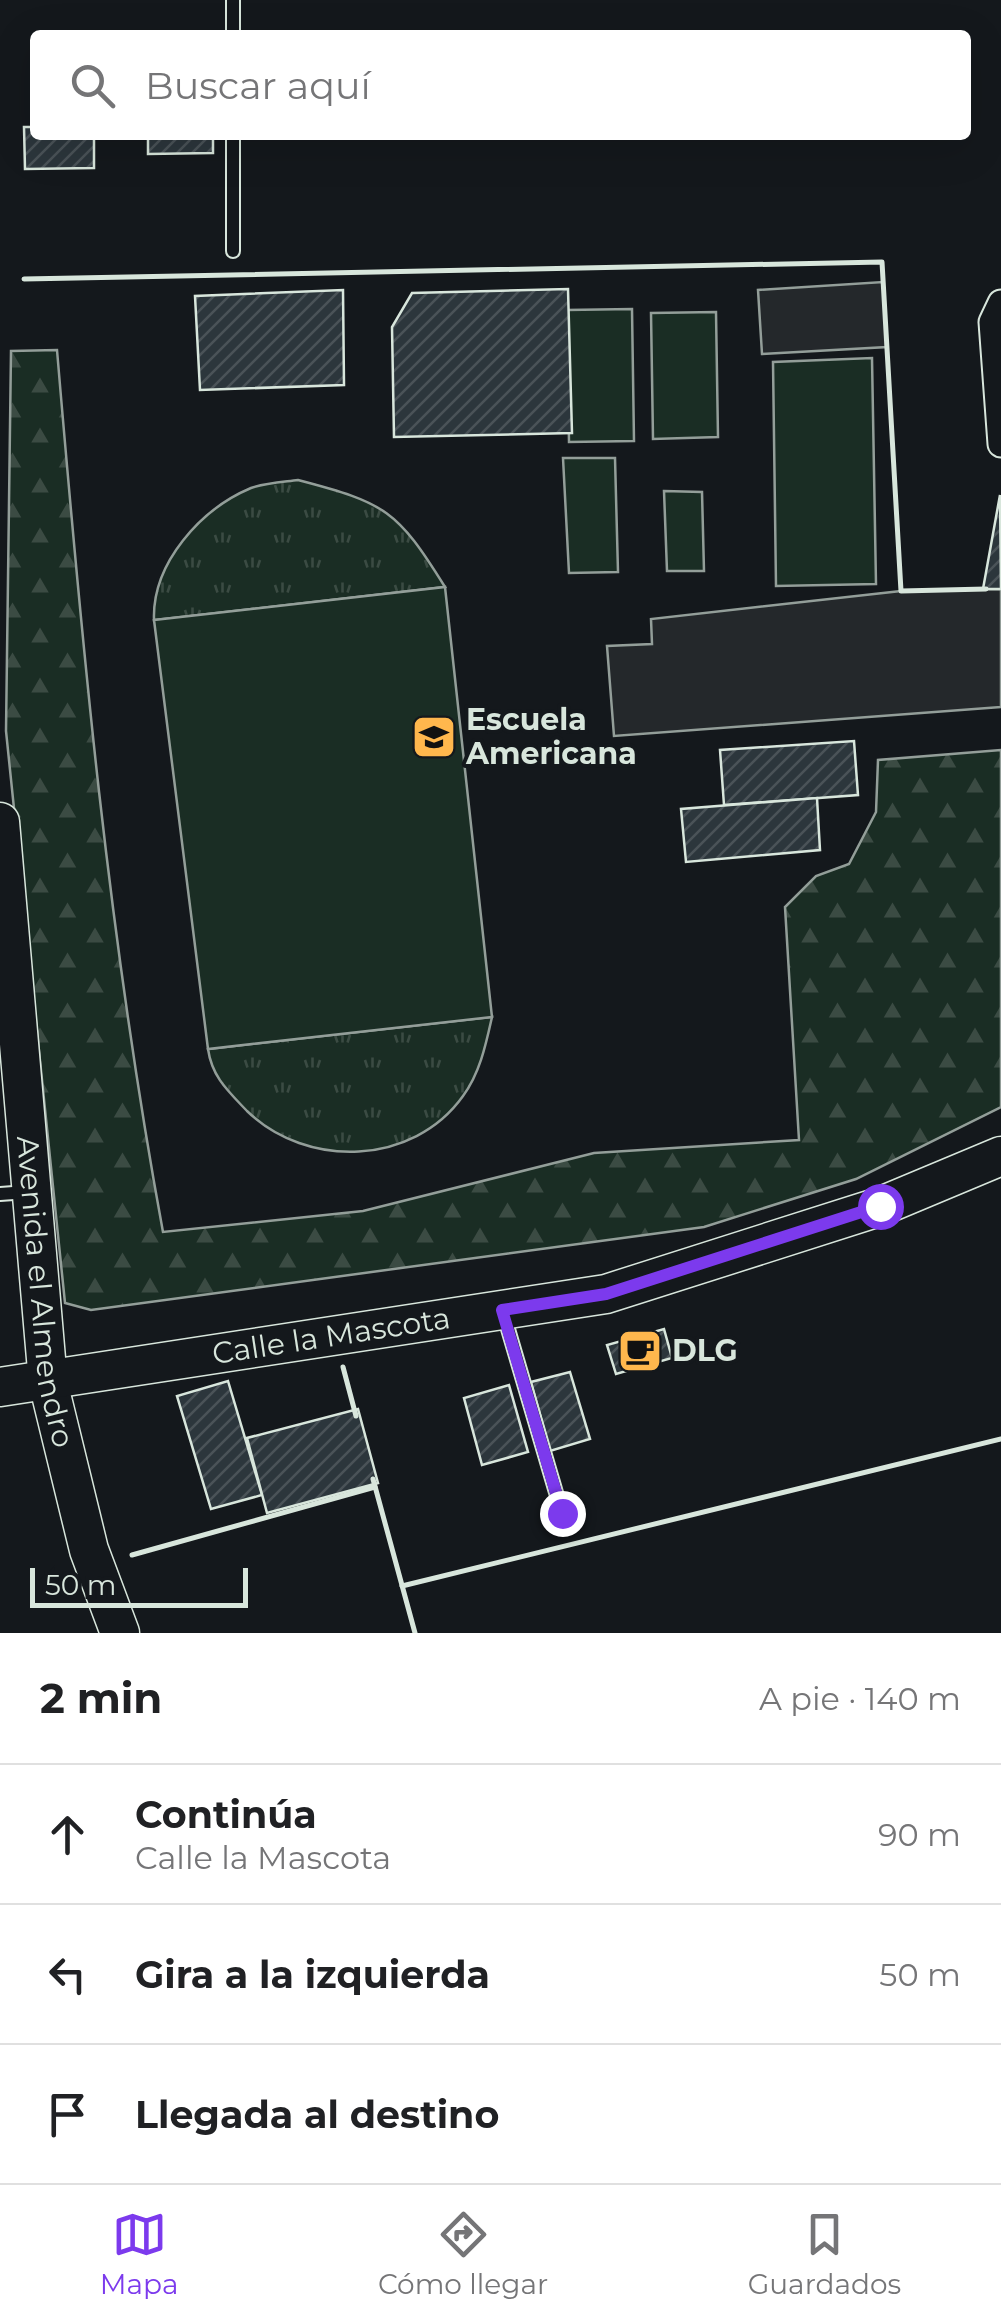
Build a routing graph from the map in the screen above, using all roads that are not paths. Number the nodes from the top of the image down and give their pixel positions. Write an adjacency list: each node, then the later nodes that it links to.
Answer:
1 (233, 0): 2 (lane)
2 (233, 30)
3 (233, 140): 4 (lane)
4 (233, 252)
5 (1001, 303): 6 (street)
6 (1001, 444)
7 (0, 822): 9 (main road, Avenida el Almendro)
8 (1001, 1156): 10 (main road, Calle la Mascota)
9 (16, 1193): 11 (main road, Avenida el Almendro)
10 (502, 1310): 11 (main road, Calle la Mascota); 13 (lane)
11 (48, 1382): 12 (main road, Calle la Mascota); 14 (main road, Avenida el Almendro)
12 (0, 1387)
13 (562, 1513)
14 (120, 1633)

